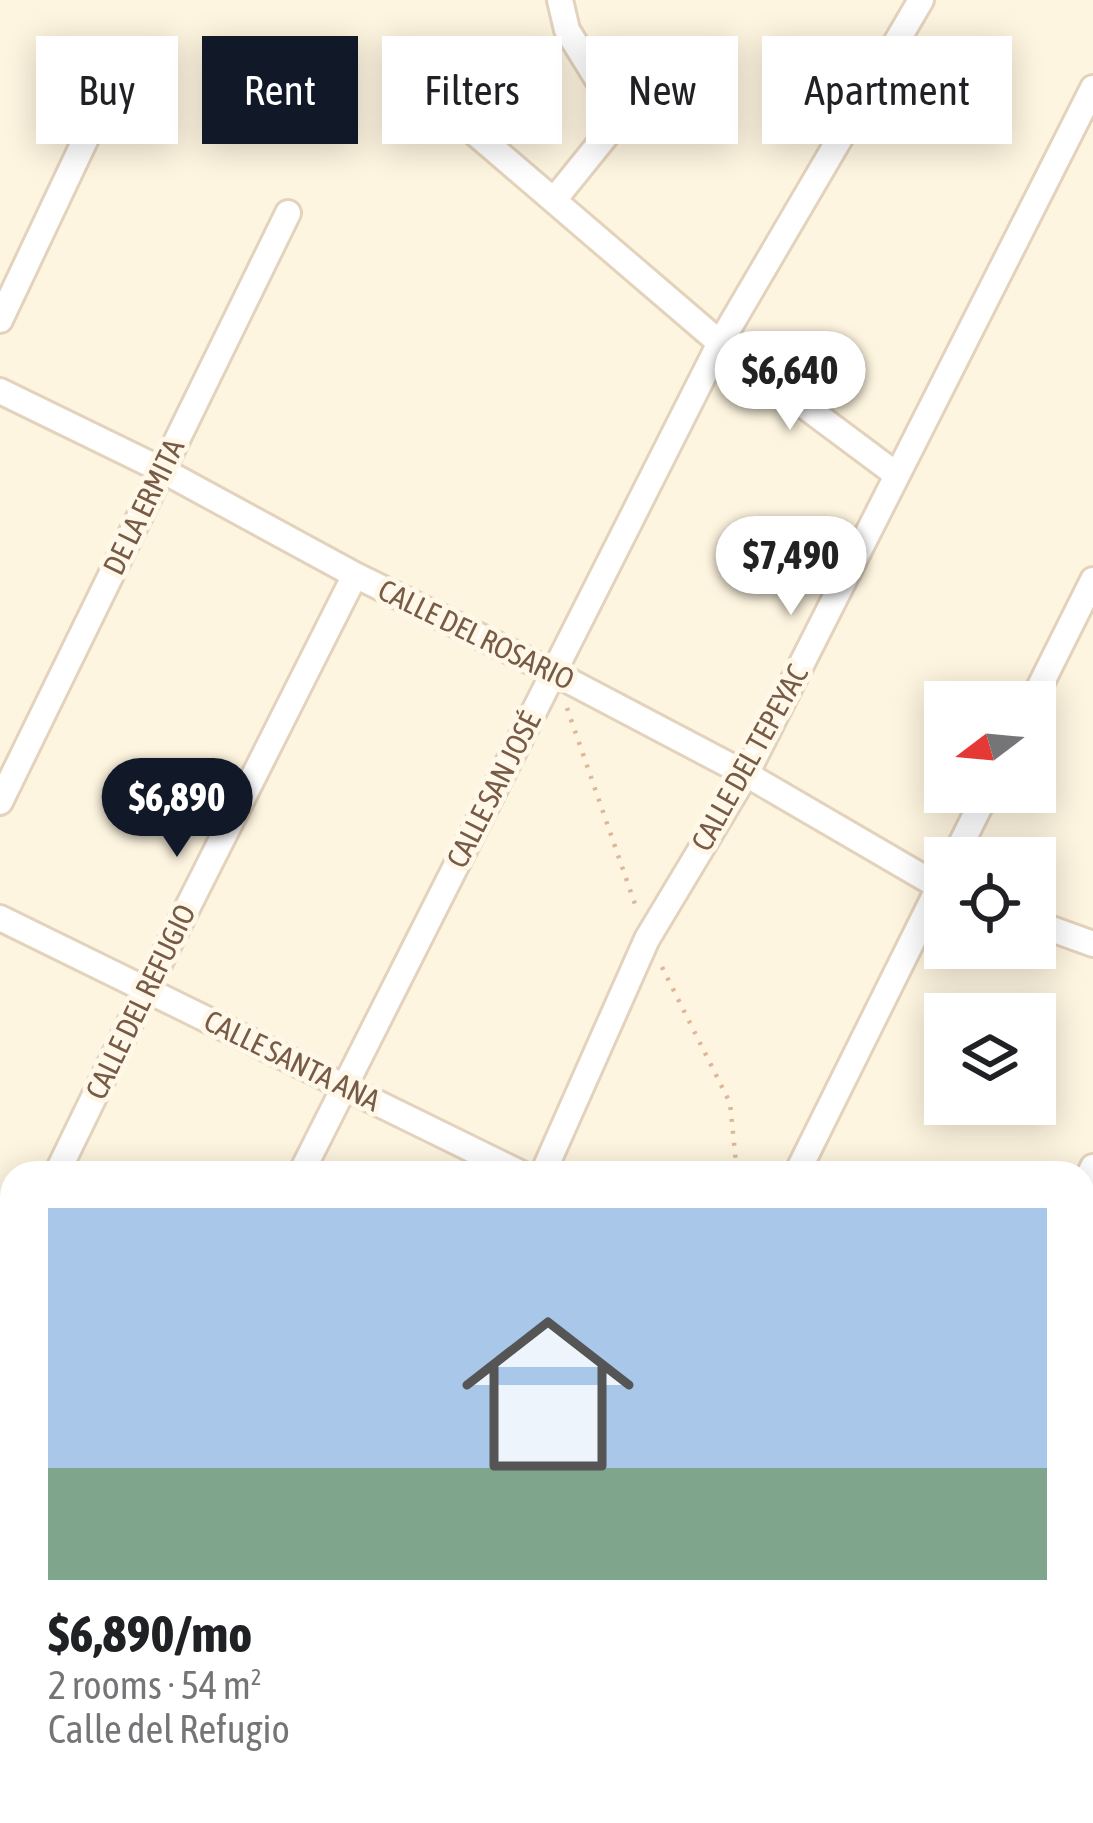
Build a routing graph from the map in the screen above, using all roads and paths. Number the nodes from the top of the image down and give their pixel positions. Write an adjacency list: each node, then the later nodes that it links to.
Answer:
1 (560, 0): 6 (street)
2 (921, 0): 9 (street, CALLE SAN JOSÉ)
3 (1093, 88): 12 (street, CALLE DEL TEPEYAC)
4 (83, 144): 8 (street)
5 (488, 144): 6 (street)
6 (554, 200): 9 (street)
7 (288, 213): 11 (street, DE LA ERMITA)
8 (0, 320)
9 (720, 343): 12 (street); 16 (street, CALLE SAN JOSÉ)
10 (0, 391): 11 (street, CALLE DEL ROSARIO)
11 (162, 470): 13 (street, CALLE DEL ROSARIO); 19 (street, DE LA ERMITA)
12 (897, 475): 18 (street, CALLE DEL TEPEYAC)
13 (355, 574): 16 (street, CALLE DEL ROSARIO); 25 (street, CALLE DEL REFUGIO)
14 (1093, 580): 15 (street)
15 (1086, 610): 17 (street)
16 (554, 673): 18 (street, CALLE DEL ROSARIO); 26 (street, CALLE SAN JOSÉ)
17 (1044, 681)
18 (746, 774): 20 (street, CALLE DEL ROSARIO); 30 (street, CALLE DEL TEPEYAC)
19 (0, 802)
20 (924, 873)
21 (0, 918): 25 (street, CALLE SANTA ANA)
22 (924, 922): 31 (street)
23 (1056, 931): 24 (street)
24 (1093, 944)
25 (146, 990): 26 (street, CALLE SANTA ANA); 27 (street, CALLE DEL REFUGIO)
26 (343, 1086): 28 (street, CALLE SAN JOSÉ); 29 (street, CALLE SANTA ANA)
27 (63, 1161)
28 (307, 1161)
29 (496, 1161)
30 (548, 1161)
31 (803, 1161)

